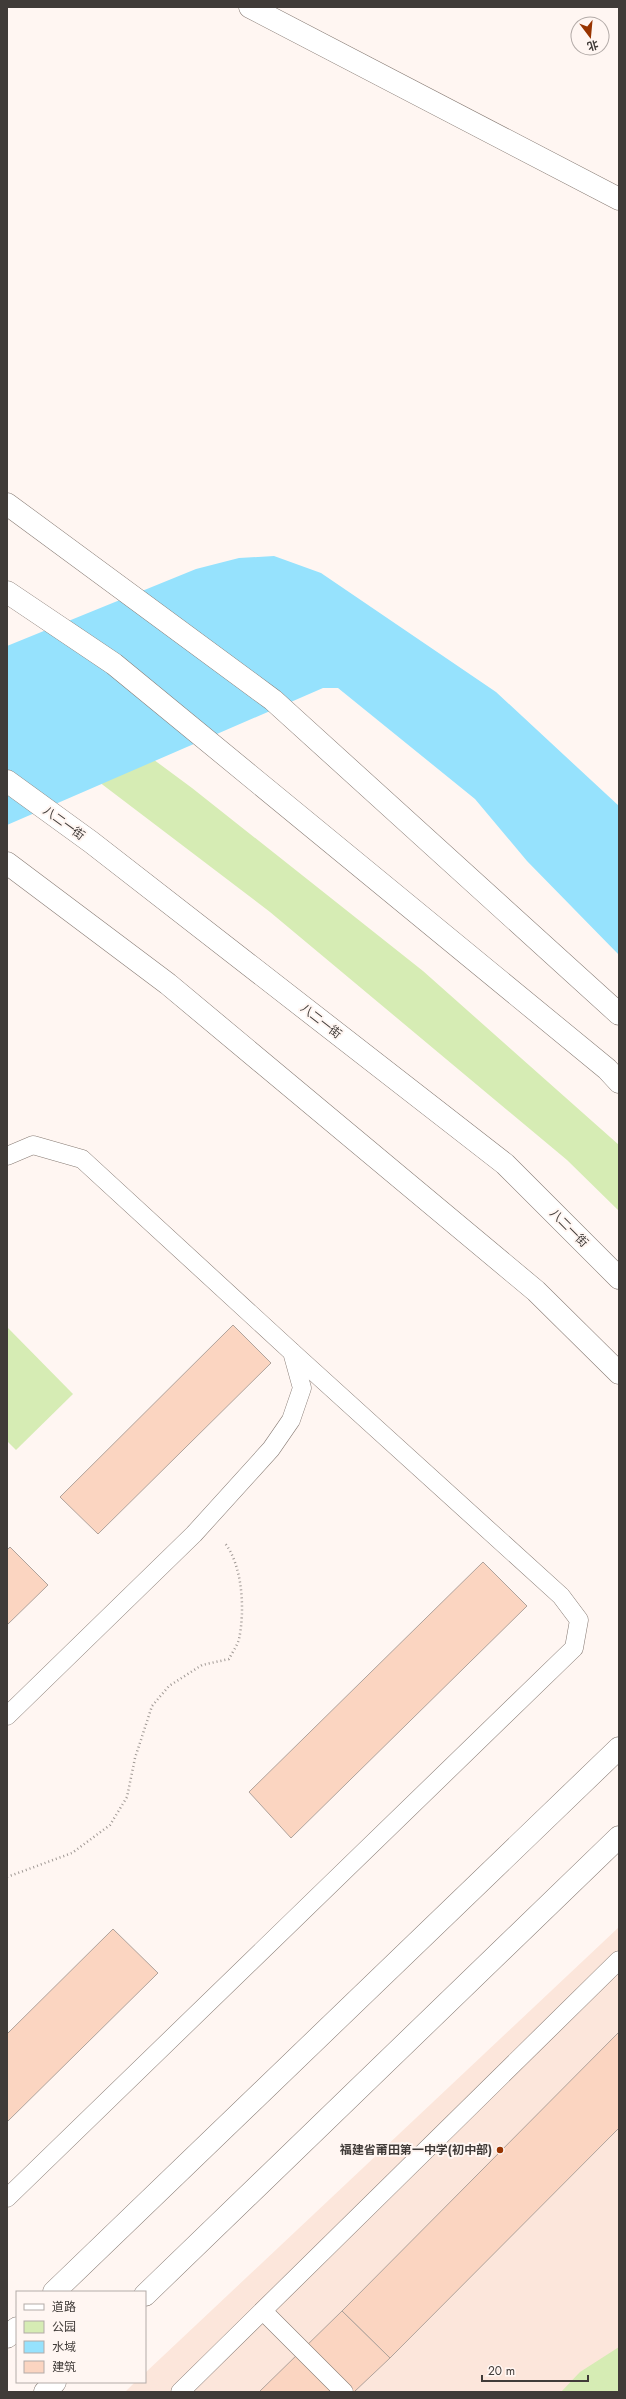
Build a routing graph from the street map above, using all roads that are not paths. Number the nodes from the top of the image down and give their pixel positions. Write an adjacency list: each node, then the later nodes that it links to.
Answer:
1 (250, 7): 2 (street)
2 (619, 200)
3 (7, 504): 7 (street)
4 (7, 592): 8 (street)
5 (7, 781): 10 (street, 八二一街)
6 (7, 863): 12 (street)
7 (619, 1014)
8 (619, 1082)
9 (7, 1156): 11 (lane)
10 (619, 1278)
11 (292, 1352): 13 (lane); 17 (lane)
12 (619, 1374)
13 (7, 1716)
14 (619, 1748): 18 (street)
15 (619, 1837): 19 (street)
16 (619, 1960): 20 (lane)
17 (7, 2198)
18 (55, 2291)
19 (146, 2294)
20 (263, 2311): 25 (lane); 26 (lane)
21 (16, 2329): 22 (street)
22 (7, 2337)
23 (54, 2383): 24 (street)
24 (45, 2392)
25 (180, 2392)
26 (344, 2392)

